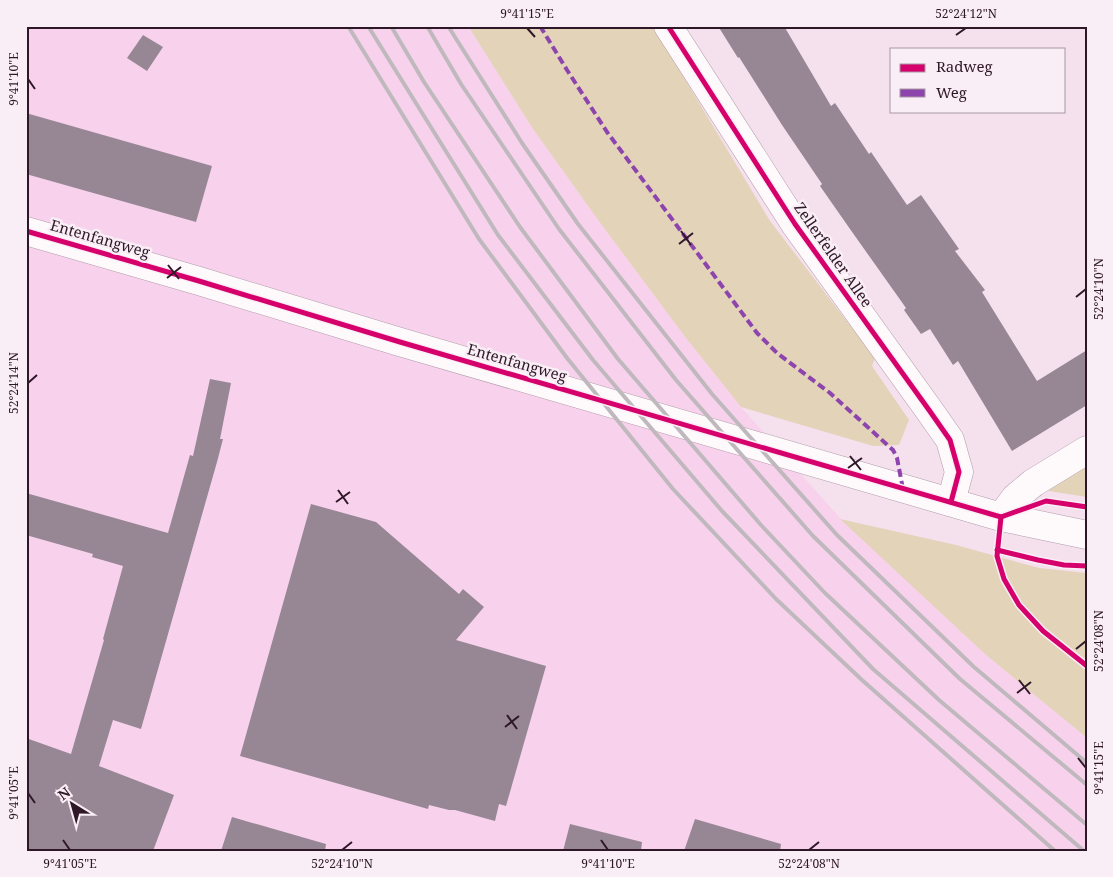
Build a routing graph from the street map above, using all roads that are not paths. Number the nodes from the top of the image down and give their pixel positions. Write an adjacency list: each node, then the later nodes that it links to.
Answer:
1 (668, 26): 4 (street, Zellerfelder Allee)
2 (26, 231): 4 (street, Entenfangweg)
3 (1087, 450): 5 (street)
4 (950, 502): 5 (street, Entenfangweg)
5 (1001, 517): 6 (street, Entenfangweg)
6 (1087, 535)

